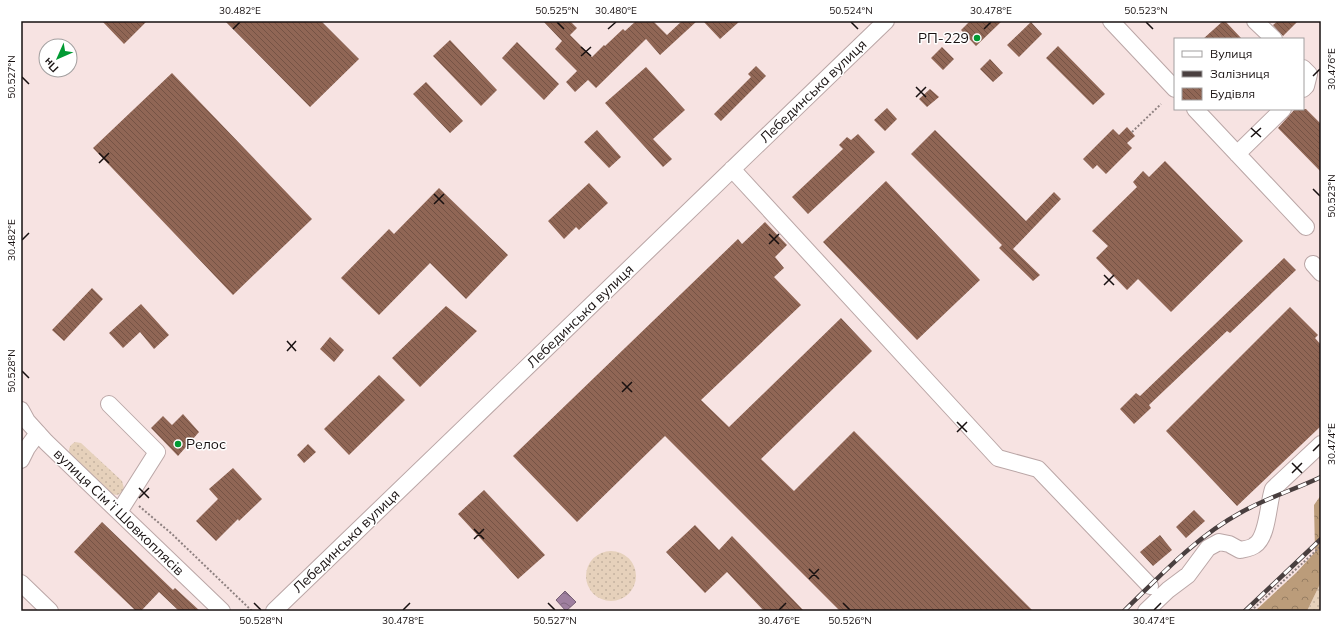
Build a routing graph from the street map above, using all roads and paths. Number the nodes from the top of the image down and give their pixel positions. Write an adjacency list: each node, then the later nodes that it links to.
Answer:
1 (886, 21): 14 (street, Лебединська вулиця)
2 (1111, 21): 7 (street)
3 (1255, 21): 4 (street)
4 (1273, 38)
5 (1306, 71): 6 (street); 8 (street)
6 (1321, 86)
7 (1174, 87)
8 (1304, 89)
9 (1161, 104): 12 (path)
10 (1195, 110): 13 (street)
11 (1283, 110): 13 (street)
12 (1132, 132)
13 (1237, 154): 15 (street)
14 (732, 169): 25 (street); 29 (street, Лебединська вулиця)
15 (1306, 227)
16 (109, 404): 21 (street)
17 (21, 410): 18 (street, вулиця Сімʼї Шовкоплясів)
18 (38, 434): 20 (street); 22 (street, вулиця Сімʼї Шовкоплясів)
19 (1321, 444): 30 (street)
20 (21, 460)
21 (128, 497): 22 (street); 28 (path)
22 (119, 512): 27 (street, вулиця Сімʼї Шовкоплясів)
23 (1321, 546): 31 (path)
24 (21, 583): 26 (street)
25 (1150, 586)
26 (50, 611)
27 (222, 611)
28 (252, 611)
29 (274, 611)
30 (1146, 611)
31 (1251, 611)

